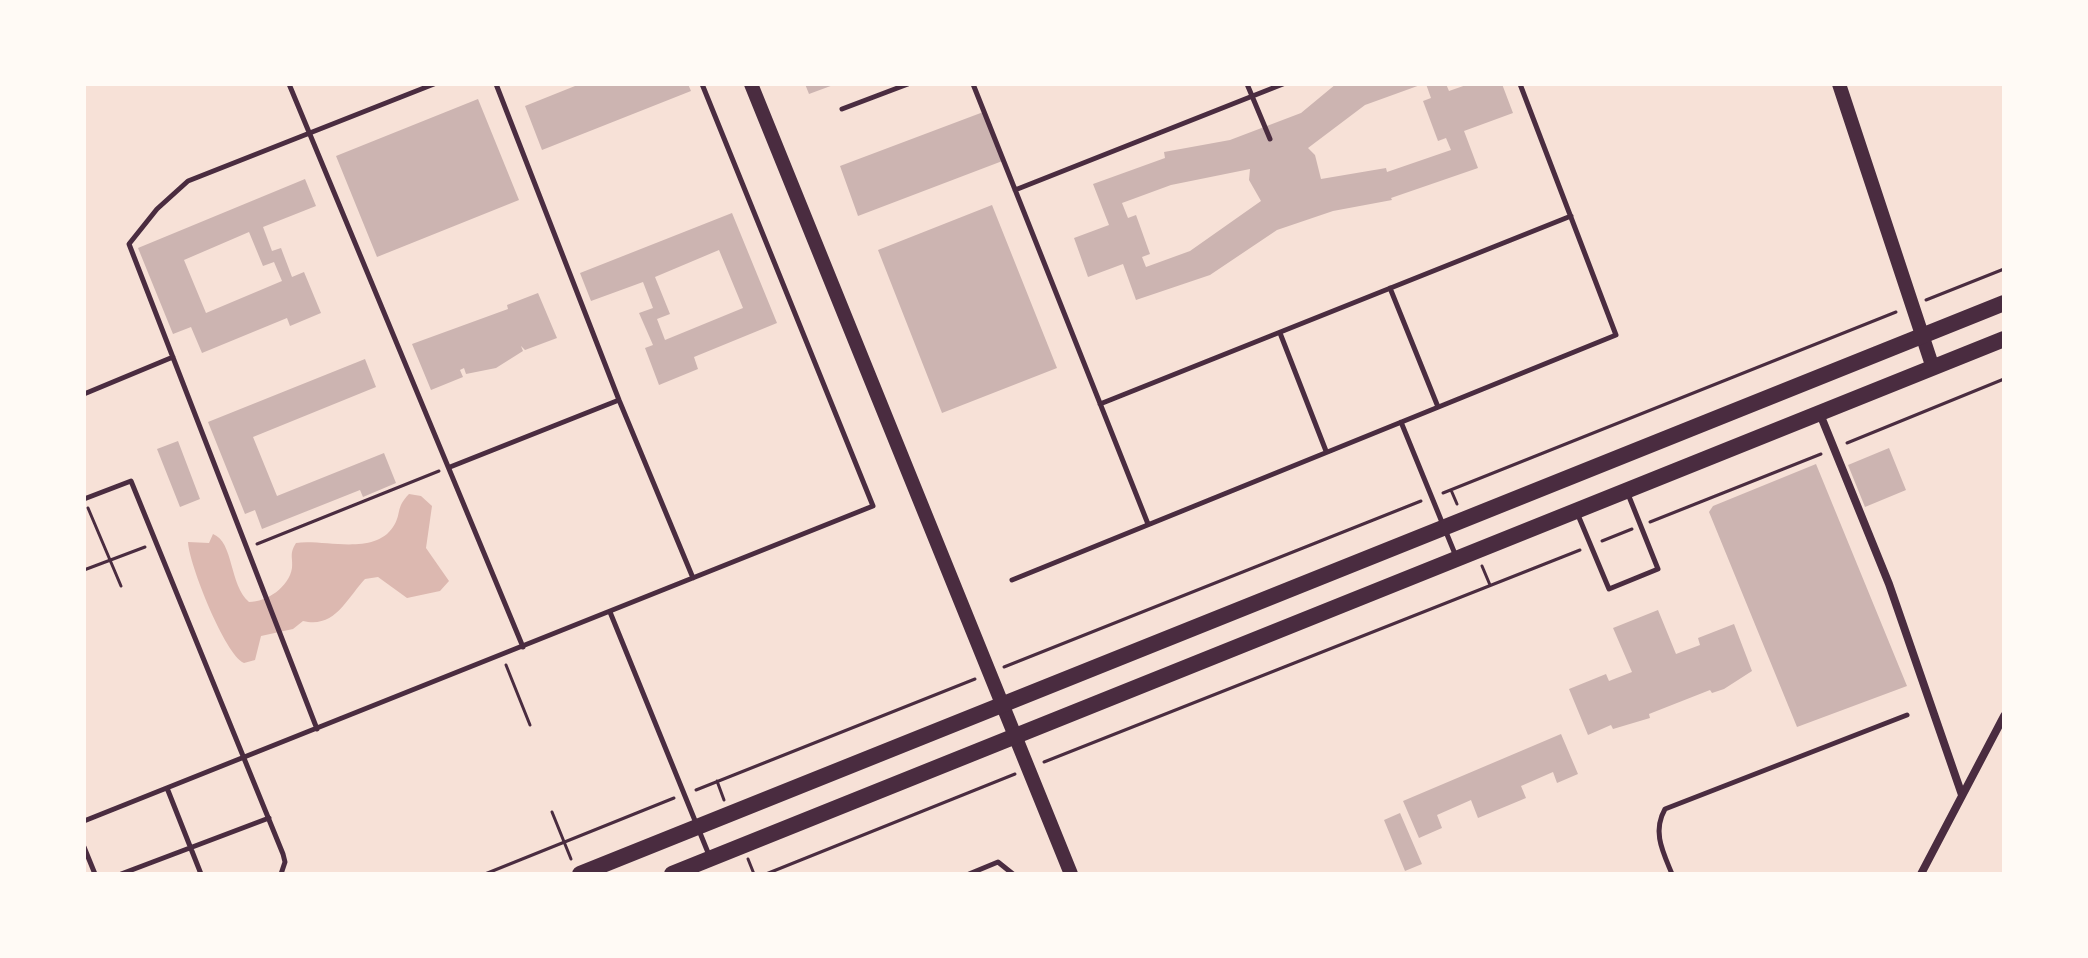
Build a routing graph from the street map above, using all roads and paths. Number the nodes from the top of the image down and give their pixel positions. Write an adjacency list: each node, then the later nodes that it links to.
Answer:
1 (289, 84): 14 (lane)
2 (434, 84): 14 (lane)
3 (496, 84): 29 (lane)
4 (702, 84): 50 (lane)
5 (751, 84): 56 (street)
6 (908, 84): 13 (lane)
7 (973, 84): 16 (lane)
8 (1247, 84): 12 (lane)
9 (1283, 84): 12 (lane)
10 (1520, 84): 17 (lane)
11 (1839, 84): 21 (street)
12 (1252, 96): 15 (lane); 16 (lane)
13 (842, 109)
14 (309, 135): 25 (lane); 36 (lane)
15 (1270, 139)
16 (1015, 190): 30 (lane)
17 (1571, 216): 19 (lane); 31 (lane)
18 (2004, 269): 21 (path)
19 (1390, 288): 22 (lane); 31 (lane)
20 (2004, 303): 23 (main road)
21 (1912, 305): 23 (street); 38 (path)
22 (1280, 333): 30 (lane); 35 (lane)
23 (1922, 336): 26 (street); 43 (main road)
24 (2004, 339): 26 (main road)
25 (173, 357): 28 (lane); 46 (lane)
26 (1933, 368): 32 (main road)
27 (2004, 379): 34 (path)
28 (84, 394)
29 (619, 400): 36 (lane); 50 (lane)
30 (1100, 404): 41 (lane)
31 (1438, 407): 33 (lane)
32 (1820, 413): 34 (street); 37 (main road)
33 (1401, 422): 35 (lane); 38 (lane)
34 (1834, 448): 42 (path); 67 (street)
35 (1326, 451): 41 (lane)
36 (450, 467): 46 (path); 54 (lane)
37 (1626, 490): 40 (main road); 42 (lane)
38 (1431, 497): 43 (lane); 56 (path)
39 (84, 500): 44 (lane); 48 (path)
40 (1576, 510): 45 (lane); 47 (main road)
41 (1148, 524): 51 (lane)
42 (1641, 526): 45 (path); 45 (lane)
43 (1444, 528): 47 (lane); 57 (main road)
44 (156, 542): 48 (path); 63 (lane)
45 (1591, 545): 64 (path)
46 (246, 548): 61 (lane)
47 (1457, 559): 62 (main road)
48 (109, 560): 49 (path); 52 (path)
49 (84, 570)
50 (693, 578): 53 (lane)
51 (1012, 580)
52 (121, 586)
53 (610, 612): 54 (lane); 66 (lane)
54 (523, 647): 55 (lane)
55 (501, 655): 60 (path); 61 (lane)
56 (989, 673): 57 (street); 66 (path)
57 (1002, 705): 62 (street); 71 (main road)
58 (1907, 715): 87 (lane)
59 (2004, 716): 67 (street)
60 (530, 725)
61 (317, 729): 63 (lane)
62 (1014, 737): 64 (street); 75 (main road)
63 (244, 758): 65 (lane); 69 (lane)
64 (1027, 769): 83 (path); 86 (street)
65 (167, 788): 70 (lane); 74 (lane)
66 (684, 794): 71 (lane); 72 (path)
67 (1962, 795): 88 (street)
68 (552, 812): 72 (path)
69 (269, 818): 74 (lane); 80 (lane)
70 (84, 821)
71 (698, 828): 75 (lane); 76 (main road)
72 (564, 842): 76 (path); 81 (path)
73 (84, 847): 77 (lane)
74 (190, 847): 78 (lane); 79 (lane)
75 (711, 859): 82 (main road)
76 (576, 869)
77 (95, 874)
78 (121, 874)
79 (201, 874)
80 (281, 874)
81 (485, 874)
82 (672, 874)
83 (766, 874)
84 (969, 874): 85 (lane)
85 (1013, 874)
86 (1071, 874)
87 (1672, 874)
88 (1921, 874)

